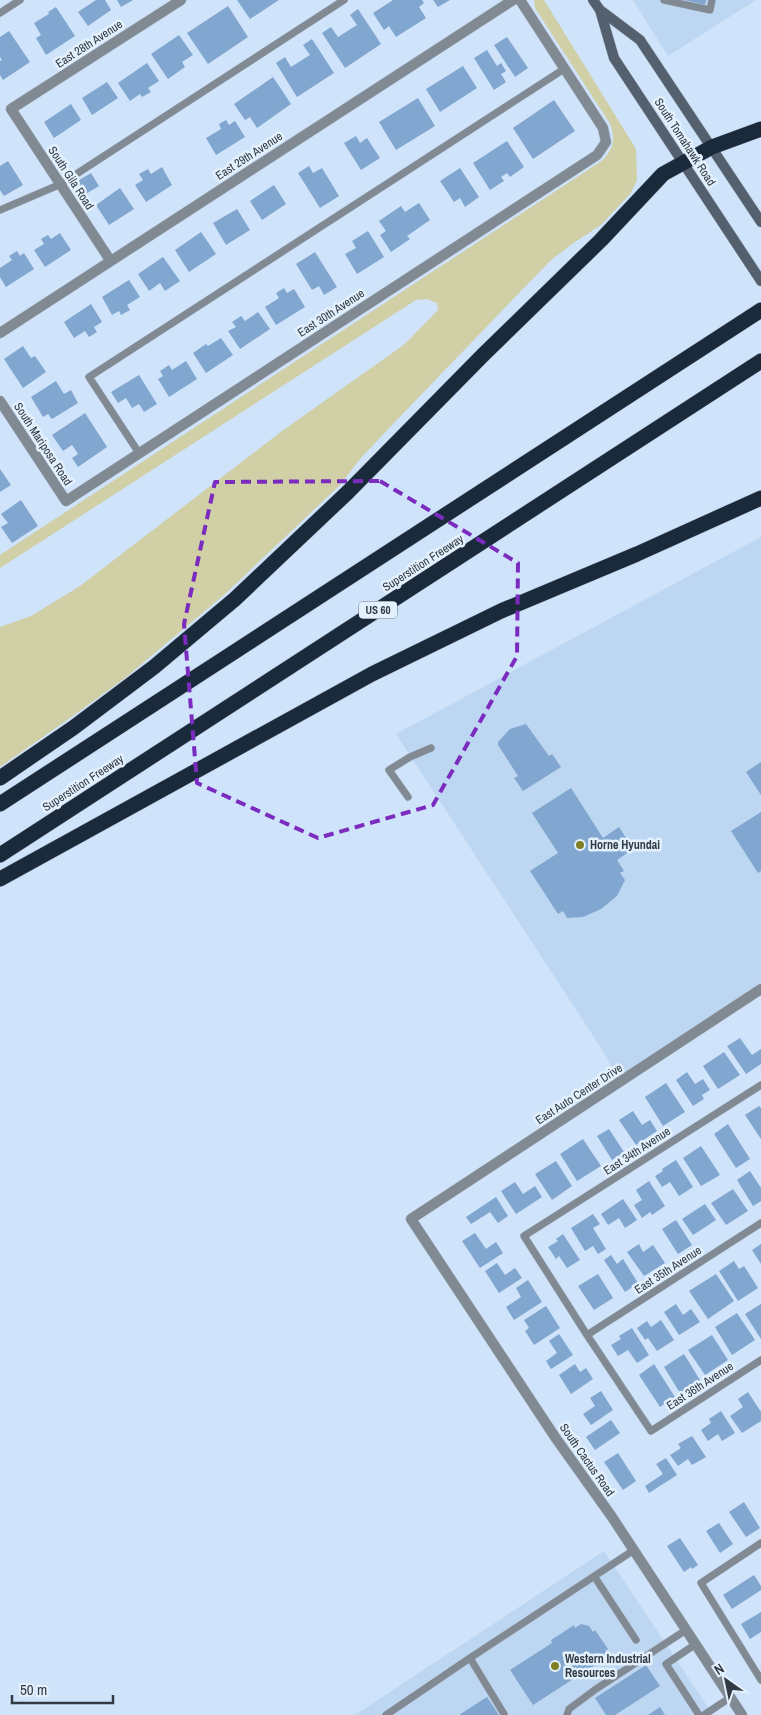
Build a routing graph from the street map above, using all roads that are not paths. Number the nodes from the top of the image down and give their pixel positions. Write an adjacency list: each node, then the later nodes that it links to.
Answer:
1 (20, 0): 10 (lane)
2 (181, 0): 12 (street, East 28th Avenue)
3 (344, 0): 16 (lane)
4 (513, 0): 19 (street, East 29th Avenue)
5 (520, 0): 11 (street)
6 (593, 0): 9 (main road, South Tomahawk Road)
7 (664, 0): 8 (lane)
8 (712, 0)
9 (600, 10): 14 (main road, South Tomahawk Road); 15 (main road, South Tomahawk Road)
10 (0, 13)
11 (564, 69): 25 (street, East 30th Avenue); 25 (lane)
12 (11, 109): 16 (street, South Gila Road)
13 (761, 129): 14 (highway)
14 (712, 147): 15 (highway); 18 (main road, South Tomahawk Road)
15 (684, 162): 20 (main road, South Tomahawk Road); 29 (highway)
16 (60, 184): 17 (lane); 19 (street, South Gila Road)
17 (0, 210)
18 (761, 222)
19 (110, 260): 22 (street, East 29th Avenue)
20 (761, 281)
21 (761, 310): 31 (highway)
22 (0, 333)
23 (758, 363): 32 (highway, Superstition Freeway / US 60)
24 (0, 401): 27 (street, South Mariposa Road)
25 (139, 453): 27 (street, East 30th Avenue)
26 (761, 498): 33 (highway)
27 (66, 501)
28 (431, 748): 30 (lane)
29 (0, 778)
30 (408, 797)
31 (0, 804)
32 (0, 855)
33 (0, 879)
34 (761, 990): 36 (street, East Auto Center Drive)
35 (761, 1085): 38 (lane, East 34th Avenue)
36 (411, 1219): 41 (street, South Cactus Road)
37 (761, 1223): 38 (lane, East 35th Avenue)
38 (587, 1335): 39 (lane, East 36th Avenue)
39 (761, 1360)
40 (761, 1543): 47 (lane)
41 (634, 1550): 42 (lane); 43 (street, South Cactus Road)
42 (594, 1576): 44 (lane); 46 (lane)
43 (686, 1630): 45 (street, South Cactus Road); 51 (lane)
44 (636, 1640)
45 (696, 1644): 48 (street, South Cactus Road); 52 (lane)
46 (470, 1658): 49 (lane); 50 (lane)
47 (761, 1680)
48 (731, 1697): 53 (lane); 54 (street, South Cactus Road)
49 (504, 1714)
50 (386, 1715)
51 (567, 1715)
52 (699, 1715)
53 (704, 1715)
54 (742, 1715)

